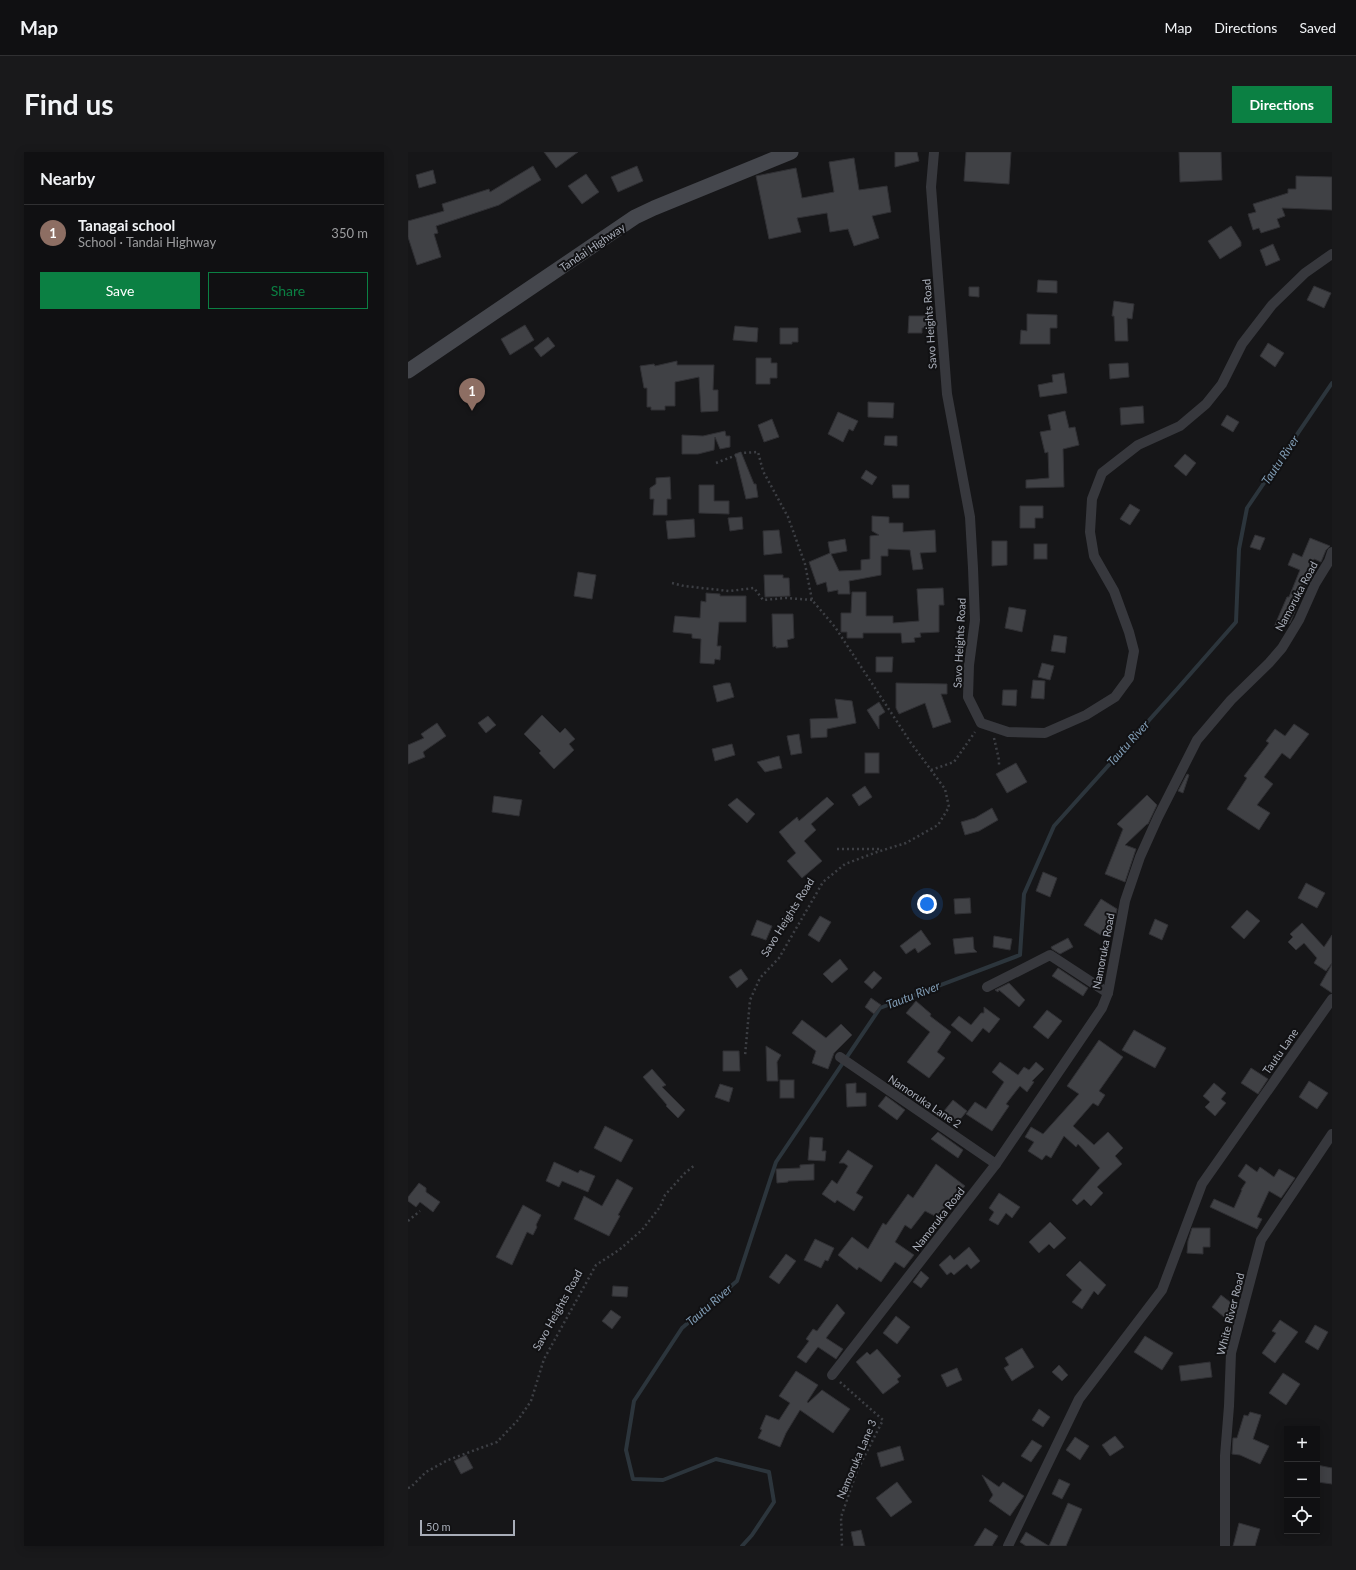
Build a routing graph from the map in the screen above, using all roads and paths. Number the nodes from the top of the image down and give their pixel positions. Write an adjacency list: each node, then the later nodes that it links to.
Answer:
1 (791, 152): 4 (main road, Tandai Highway)
2 (934, 152): 9 (street, Savo Heights Road)
3 (1332, 254): 9 (street)
4 (408, 371)
5 (716, 463): 8 (path)
6 (1332, 552): 15 (street, Namoruka Road)
7 (672, 583): 8 (path)
8 (812, 600): 11 (path, Savo Heights Road)
9 (986, 725): 10 (path); 11 (path)
10 (999, 765)
11 (931, 770): 13 (path, Savo Heights Road)
12 (836, 849): 13 (path)
13 (886, 849): 17 (path, Savo Heights Road)
14 (987, 987): 15 (street)
15 (1108, 993): 20 (street, Namoruka Road)
16 (1332, 999): 27 (street, Tautu Lane)
17 (745, 1056)
18 (840, 1057): 20 (street, Namoruka Lane 2)
19 (1332, 1134): 28 (street, White River Road)
20 (996, 1164): 24 (street, Namoruka Road)
21 (695, 1166): 25 (path, Savo Heights Road)
22 (420, 1211): 23 (path)
23 (408, 1221)
24 (832, 1375): 26 (path, Namoruka Lane 3)
25 (408, 1488)
26 (842, 1546)
27 (1008, 1546)
28 (1225, 1546)

